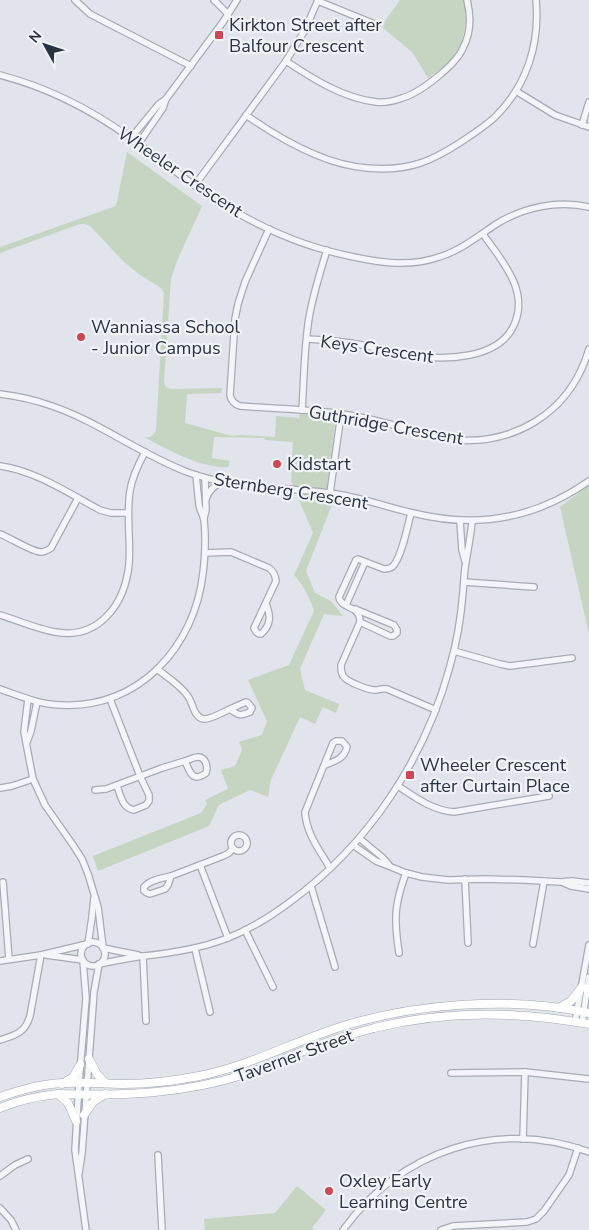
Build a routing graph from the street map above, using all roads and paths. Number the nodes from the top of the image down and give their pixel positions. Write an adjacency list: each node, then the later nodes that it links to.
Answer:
1 (75, 0): 10 (street)
2 (214, 0): 7 (street)
3 (237, 0): 7 (street)
4 (467, 0): 9 (street)
5 (536, 0): 12 (street)
6 (318, 1): 8 (street); 9 (street)
7 (228, 14): 10 (street)
8 (377, 25)
9 (286, 61): 15 (street)
10 (190, 66): 13 (street)
11 (0, 75): 18 (street, Wheeler Crescent)
12 (516, 91): 15 (street); 16 (street)
13 (166, 99): 18 (street); 19 (street)
14 (589, 102): 16 (street)
15 (246, 115): 20 (street)
16 (582, 125): 17 (street)
17 (589, 127)
18 (131, 138): 19 (street, Wheeler Crescent)
19 (139, 143): 20 (street, Wheeler Crescent)
20 (195, 185): 22 (street, Wheeler Crescent)
21 (589, 207): 23 (street, Wheeler Crescent)
22 (269, 229): 24 (street, Wheeler Crescent); 28 (street, Guthridge Crescent)
23 (482, 234): 24 (street, Wheeler Crescent); 25 (street, Keys Crescent)
24 (327, 250): 25 (street)
25 (307, 339): 28 (street)
26 (589, 349): 29 (street, Guthridge Crescent)
27 (0, 394): 30 (street, Sternberg Crescent)
28 (302, 410): 29 (street, Guthridge Crescent)
29 (341, 414): 36 (street)
30 (145, 452): 32 (street, Sternberg Crescent); 40 (street)
31 (0, 466): 37 (street)
32 (196, 475): 33 (street, Sternberg Crescent); 41 (street)
33 (205, 478): 35 (street, Sternberg Crescent); 38 (street)
34 (589, 480): 43 (street, Sternberg Crescent)
35 (224, 482): 36 (street, Sternberg Crescent); 38 (street)
36 (330, 493): 39 (street, Sternberg Crescent)
37 (78, 498): 40 (street); 44 (street)
38 (206, 500): 41 (street)
39 (411, 513): 42 (street, Sternberg Crescent); 46 (street)
40 (128, 514): 53 (street)
41 (204, 518): 45 (street)
42 (460, 521): 43 (street, Sternberg Crescent); 47 (street)
43 (472, 521): 47 (street)
44 (0, 534)
45 (205, 553): 50 (street); 57 (street)
46 (365, 562): 51 (street); 51 (street)
47 (465, 563): 48 (street)
48 (464, 582): 49 (street); 55 (street)
49 (534, 587)
50 (266, 604): 50 (street)
51 (346, 605): 52 (street)
52 (353, 608): 54 (street); 54 (street)
53 (0, 615)
54 (360, 622): 63 (street)
55 (454, 651): 56 (street); 63 (street)
56 (572, 658)
57 (157, 669): 59 (street); 62 (street)
58 (0, 689): 60 (street)
59 (110, 698): 61 (street); 67 (street)
60 (28, 699): 61 (street); 64 (street)
61 (37, 702): 64 (street)
62 (230, 709)
63 (436, 710): 70 (street)
64 (27, 742): 68 (street)
65 (185, 761): 67 (street)
66 (325, 765): 66 (street); 79 (street)
67 (140, 776): 69 (street); 69 (street)
68 (33, 779): 71 (street); 91 (street)
69 (117, 786): 72 (street)
70 (398, 786): 73 (street); 74 (street)
71 (0, 788)
72 (95, 790)
73 (550, 796)
74 (360, 838): 75 (street); 78 (street)
75 (353, 845): 78 (street); 79 (street)
76 (233, 848): 77 (street)
77 (200, 865): 81 (street); 93 (street)
78 (389, 865): 80 (street)
79 (330, 868): 87 (street)
80 (406, 872): 82 (street); 100 (street)
81 (170, 876)
82 (466, 880): 83 (street); 94 (street)
83 (544, 881): 85 (street); 96 (street)
84 (3, 882): 103 (street)
85 (561, 882): 86 (street); 88 (street)
86 (589, 883)
87 (311, 886): 92 (street); 107 (street)
88 (581, 887): 89 (street); 90 (street)
89 (589, 888)
90 (589, 894)
91 (94, 896): 95 (street); 98 (street)
92 (245, 930): 93 (street); 109 (street)
93 (228, 938): 99 (street)
94 (468, 943)
95 (87, 944): 98 (street); 101 (street); 105 (street)
96 (533, 944)
97 (589, 945): 110 (street)
98 (103, 948): 102 (street); 106 (street)
99 (195, 949): 102 (street); 112 (street)
100 (399, 953)
101 (41, 954): 103 (street); 105 (street); 116 (street)
102 (143, 956): 106 (street); 114 (street)
103 (9, 959): 104 (street)
104 (0, 961)
105 (83, 961): 106 (street); 118 (street)
106 (99, 964): 117 (street)
107 (334, 967)
108 (589, 977): 110 (street)
109 (273, 987)
110 (586, 989): 111 (main road); 113 (street)
111 (559, 1008): 113 (main road, Taverner Street); 123 (main road, Taverner Street)
112 (210, 1012)
113 (583, 1012): 115 (street)
114 (146, 1021)
115 (582, 1023): 127 (main road, Taverner Street)
116 (0, 1040)
117 (88, 1059): 122 (street); 123 (main road)
118 (80, 1065): 122 (street); 124 (main road)
119 (525, 1072): 120 (street); 121 (street); 132 (street)
120 (451, 1073)
121 (589, 1079)
122 (83, 1083): 123 (main road, Taverner Street); 124 (main road, Taverner Street); 126 (street)
123 (105, 1083)
124 (62, 1084): 128 (main road, Taverner Street)
125 (58, 1094): 126 (main road, Taverner Street); 129 (main road, Taverner Street); 131 (main road)
126 (82, 1094): 127 (main road, Taverner Street); 130 (street); 131 (street)
127 (105, 1094): 130 (main road)
128 (0, 1097)
129 (0, 1108)
130 (84, 1115): 138 (street)
131 (76, 1121): 138 (street)
132 (523, 1139): 133 (street); 144 (street)
133 (578, 1148): 134 (street); 140 (street)
134 (589, 1152)
135 (158, 1155): 143 (street)
136 (28, 1159): 137 (street)
137 (0, 1176)
138 (79, 1176): 142 (street)
139 (0, 1208): 141 (street)
140 (467, 1227): 145 (street)
141 (16, 1230)
142 (86, 1230)
143 (162, 1230)
144 (343, 1230)
145 (441, 1230)

